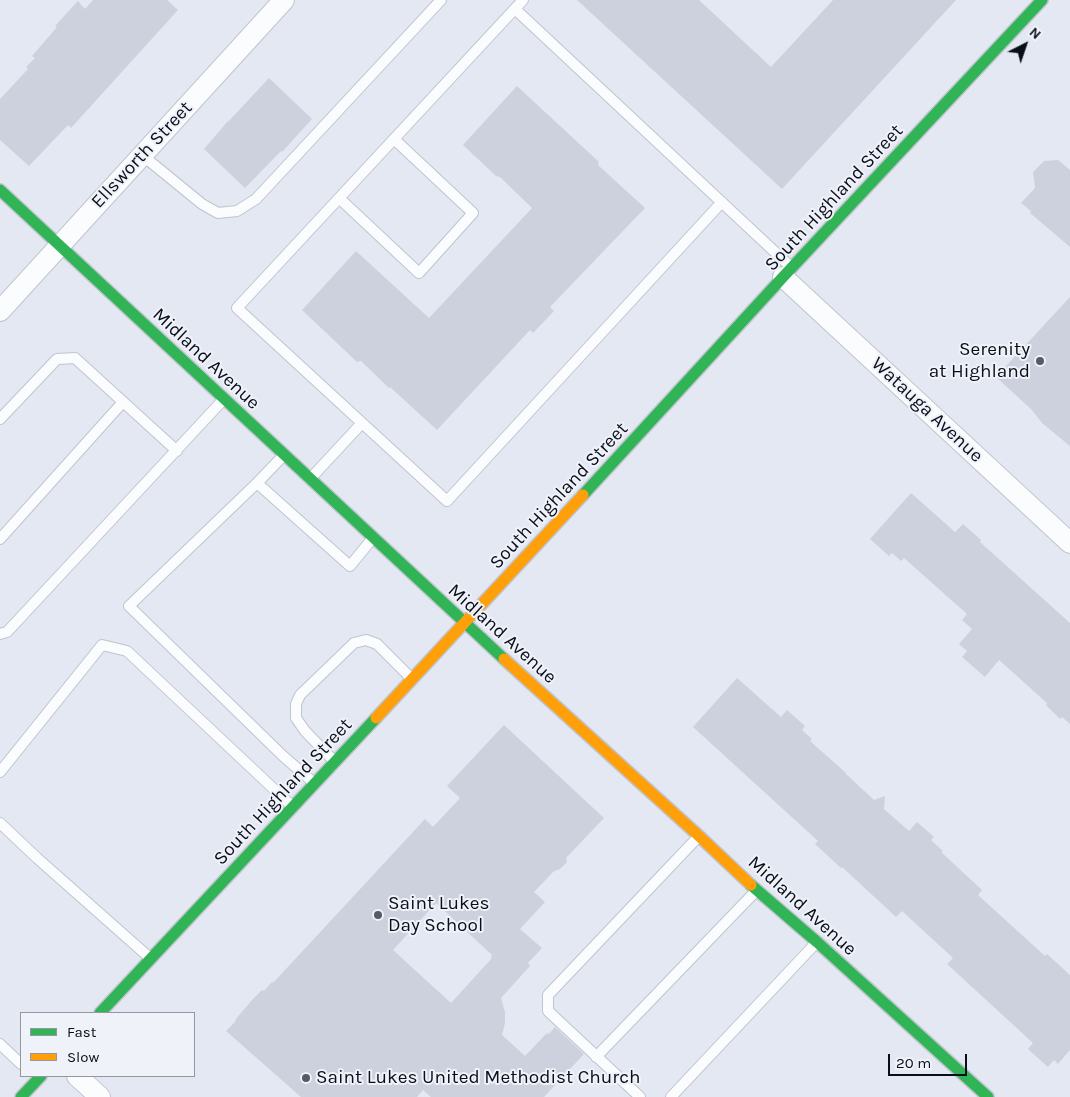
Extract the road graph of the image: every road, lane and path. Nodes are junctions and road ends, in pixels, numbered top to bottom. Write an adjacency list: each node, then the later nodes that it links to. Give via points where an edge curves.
1 (284, 0): 7 (street, Ellsworth Street)
2 (441, 0): 7 (lane, via 256,199 236,211 218,213 202,204)
3 (523, 0): 5 (lane)
4 (1042, 0): 12 (main road, South Highland Street)
5 (515, 9): 6 (lane); 10 (lane)
6 (394, 139): 9 (lane); 9 (lane, via 473,213 418,273)
7 (142, 155): 11 (street, Ellsworth Street)
8 (0, 190): 11 (main road, Midland Avenue)
9 (339, 198): 17 (lane, via 237,308)
10 (722, 202): 12 (lane); 17 (lane, via 447,501)
11 (60, 245): 13 (street, Ellsworth Street); 14 (main road, Midland Avenue)
12 (788, 272): 24 (street, Watauga Avenue); 25 (main road, South Highland Street)
13 (0, 311)
14 (224, 399): 18 (lane); 19 (main road, Midland Avenue)
15 (124, 402): 16 (lane, via 75,358 57,359); 18 (lane); 22 (lane)
16 (0, 419)
17 (362, 423): 20 (lane)
18 (177, 451): 26 (lane, via 7,632)
19 (284, 456): 20 (main road, Midland Avenue); 21 (lane)
20 (310, 480): 23 (main road, Midland Avenue)
21 (257, 483): 23 (lane, via 350,566); 30 (lane, via 129,606)
22 (0, 539)
23 (373, 539): 25 (main road, Midland Avenue)
24 (1070, 543)
25 (464, 624): 27 (main road, South Highland Street); 33 (main road, Midland Avenue)
26 (0, 634)
27 (413, 679): 28 (main road, South Highland Street); 28 (lane, via 377,644 366,640 354,643 300,695 296,718)
28 (335, 762): 30 (main road, South Highland Street)
29 (0, 772): 31 (lane, via 102,645 127,651)
30 (315, 784): 31 (main road, South Highland Street)
31 (293, 807): 36 (main road, South Highland Street)
32 (0, 823): 36 (lane)
33 (699, 836): 34 (main road, Midland Avenue); 39 (lane, via 548,995 548,1011)
34 (757, 891): 35 (main road, Midland Avenue); 39 (lane)
35 (817, 942): 46 (lane); 47 (main road, Midland Avenue)
36 (151, 958): 37 (main road, South Highland Street)
37 (101, 1012)
38 (0, 1044): 40 (lane)
39 (596, 1057): 45 (lane)
40 (20, 1063)
41 (37, 1077): 43 (main road)
42 (78, 1077): 44 (street)
43 (21, 1097)
44 (100, 1097)
45 (640, 1097)
46 (671, 1097)
47 (988, 1097)

